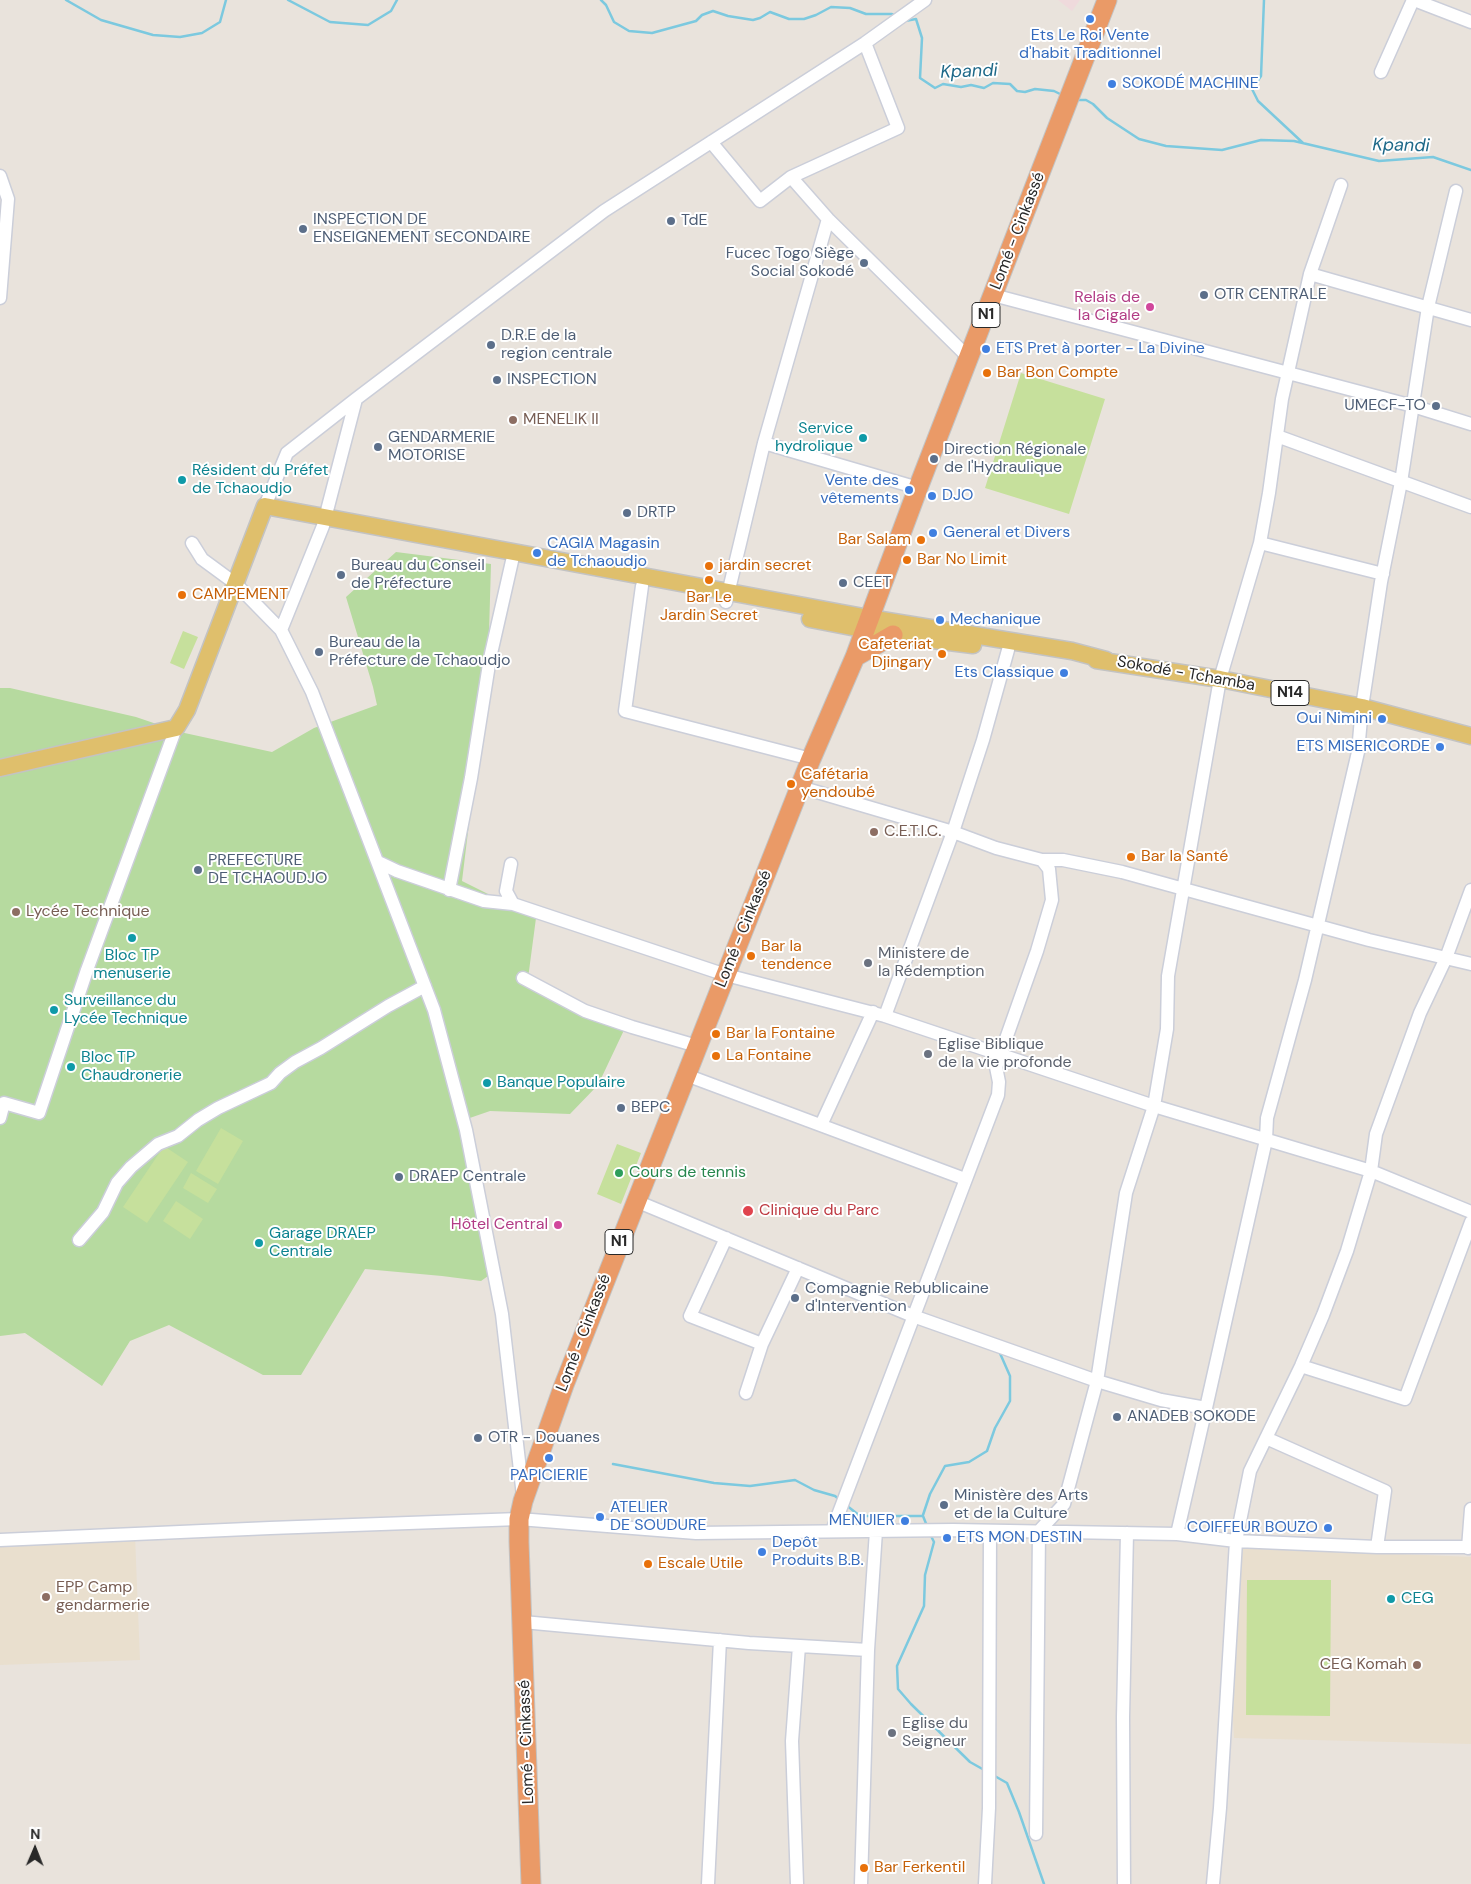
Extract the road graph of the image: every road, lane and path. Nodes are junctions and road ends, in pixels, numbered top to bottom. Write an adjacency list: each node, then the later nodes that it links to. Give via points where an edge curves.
1 (925, 0): 5 (street)
2 (1107, 0): 14 (highway, Lomé - Cinkassé / N1)
3 (1413, 0): 4 (street); 6 (street)
4 (1471, 22)
5 (865, 43): 7 (street); 9 (street, via 898,128)
6 (1381, 72)
7 (711, 142): 9 (street, via 760,201); 20 (street, via 604,211)
8 (0, 176): 15 (street, via 8,199)
9 (791, 177): 12 (street)
10 (1341, 185): 13 (street)
11 (1456, 191): 16 (street)
12 (828, 219): 18 (street); 24 (street)
13 (1310, 274): 16 (street); 19 (street)
14 (993, 295): 18 (highway, Lomé - Cinkassé / N1); 19 (street)
15 (0, 298)
16 (1428, 307): 17 (street); 21 (street)
17 (1471, 320)
18 (969, 358): 26 (highway, Lomé - Cinkassé / N1)
19 (1287, 373): 21 (street); 23 (street)
20 (356, 399): 28 (street, via 287,453); 29 (street)
21 (1413, 406): 22 (street); 25 (street)
22 (1471, 424)
23 (1277, 436): 25 (street); 31 (street)
24 (764, 444): 26 (street); 36 (street)
25 (1401, 482): 27 (street); 33 (street)
26 (918, 488): 37 (highway, Lomé - Cinkassé / N1)
27 (1471, 507)
28 (263, 510): 29 (main road); 34 (main road)
29 (324, 521): 32 (main road); 36 (main road); 38 (street)
30 (192, 543): 34 (street, via 202,559)
31 (1260, 543): 33 (street); 43 (street)
32 (512, 561): 35 (main road); 54 (street, via 490,658 472,778)
33 (1383, 574): 44 (street)
34 (236, 584): 38 (street); 45 (main road, via 187,710)
35 (642, 586): 36 (main road); 47 (street, via 625,711)
36 (727, 597): 37 (main road)
37 (867, 624): 39 (main road, Sokodé - Tchamba / N14); 41 (highway, Lomé - Cinkassé / N1); 42 (main road, Sokodé - Tchamba / N14, via 1063,649)
38 (281, 630): 52 (street, via 312,692)
39 (893, 635): 40 (main road, Sokodé - Tchamba / N14); 41 (highway)
40 (1008, 650): 42 (main road, Sokodé - Tchamba / N14); 50 (street)
41 (855, 657): 47 (highway, Lomé - Cinkassé / N1)
42 (1106, 660): 43 (main road, Sokodé - Tchamba / N14)
43 (1220, 679): 44 (main road, Sokodé - Tchamba / N14); 55 (street)
44 (1362, 707): 46 (main road, Sokodé - Tchamba / N14); 58 (street, via 1358,752)
45 (176, 728): 48 (main road); 69 (street, via 87,970 39,1113 4,1103)
46 (1471, 736)
47 (811, 759): 49 (highway, Lomé - Cinkassé / N1)
48 (0, 768)
49 (800, 787): 50 (street); 61 (highway, Lomé - Cinkassé / N1)
50 (953, 832): 51 (street); 64 (street)
51 (1042, 860): 55 (street, via 1063,860 1122,872); 66 (street, via 1049,869 1052,900 1038,951)
52 (378, 862): 54 (street); 63 (street)
53 (511, 864): 57 (street, via 506,891)
54 (449, 890): 57 (street, via 484,901)
55 (1182, 890): 58 (street); 68 (street, via 1168,976 1166,1029)
56 (1471, 890): 59 (street)
57 (513, 904): 61 (street)
58 (1318, 926): 59 (street); 71 (street, via 1267,1118)
59 (1446, 958): 60 (street); 72 (street, via 1420,1013 1376,1134)
60 (1471, 964)
61 (726, 975): 64 (street); 65 (highway, Lomé - Cinkassé / N1)
62 (523, 978): 65 (street, via 585,1011)
63 (425, 986): 78 (street, via 295,1062 271,1083 218,1108 178,1136 158,1144 117,1182 103,1212); 87 (street, via 466,1130 502,1314)
64 (879, 1014): 66 (street); 70 (street)
65 (697, 1046): 67 (highway, Lomé - Cinkassé / N1)
66 (1001, 1055): 68 (street); 73 (street, via 996,1067 998,1095)
67 (686, 1075): 70 (street); 74 (highway, Lomé - Cinkassé / N1)
68 (1154, 1106): 71 (street); 83 (street, via 1126,1193)
69 (0, 1118)
70 (821, 1126): 73 (street)
71 (1266, 1140): 72 (street); 85 (street)
72 (1371, 1171): 75 (street); 82 (street, via 1347,1251)
73 (965, 1180): 80 (street)
74 (636, 1201): 77 (street); 87 (highway, Lomé - Cinkassé / N1, via 564,1384)
75 (1471, 1212)
76 (1471, 1222): 82 (street, via 1405,1399)
77 (726, 1238): 79 (street); 81 (street, via 690,1316)
78 (79, 1240)
79 (798, 1268): 80 (street); 81 (street)
80 (913, 1316): 83 (street); 90 (street)
81 (762, 1344): 84 (street)
82 (1301, 1366): 86 (street)
83 (1097, 1381): 85 (street, via 1161,1400); 93 (street, via 1064,1504)
84 (746, 1393)
85 (1206, 1408): 95 (street)
86 (1266, 1438): 97 (street, via 1250,1471); 98 (street, via 1385,1491)
87 (523, 1501): 89 (highway, Lomé - Cinkassé / N1)
88 (1471, 1509): 99 (street)
89 (519, 1519): 90 (street, via 696,1533); 96 (street); 100 (highway, Lomé - Cinkassé / N1)
90 (832, 1531): 91 (street)
91 (876, 1531): 92 (street); 103 (street)
92 (990, 1531): 93 (street); 109 (street)
93 (1040, 1532): 94 (street); 104 (street)
94 (1127, 1533): 95 (street); 110 (street)
95 (1177, 1534): 97 (street)
96 (0, 1540)
97 (1236, 1541): 98 (street); 111 (street)
98 (1377, 1546): 99 (street)
99 (1470, 1547)
100 (523, 1622): 101 (street); 105 (highway, Lomé - Cinkassé / N1)
101 (720, 1640): 102 (street); 106 (street)
102 (800, 1646): 103 (street); 107 (street, via 792,1741)
103 (868, 1650): 108 (street)
104 (1036, 1834)
105 (531, 1884)
106 (708, 1884)
107 (797, 1884)
108 (861, 1884)
109 (985, 1884)
110 (1124, 1884)
111 (1213, 1884)

